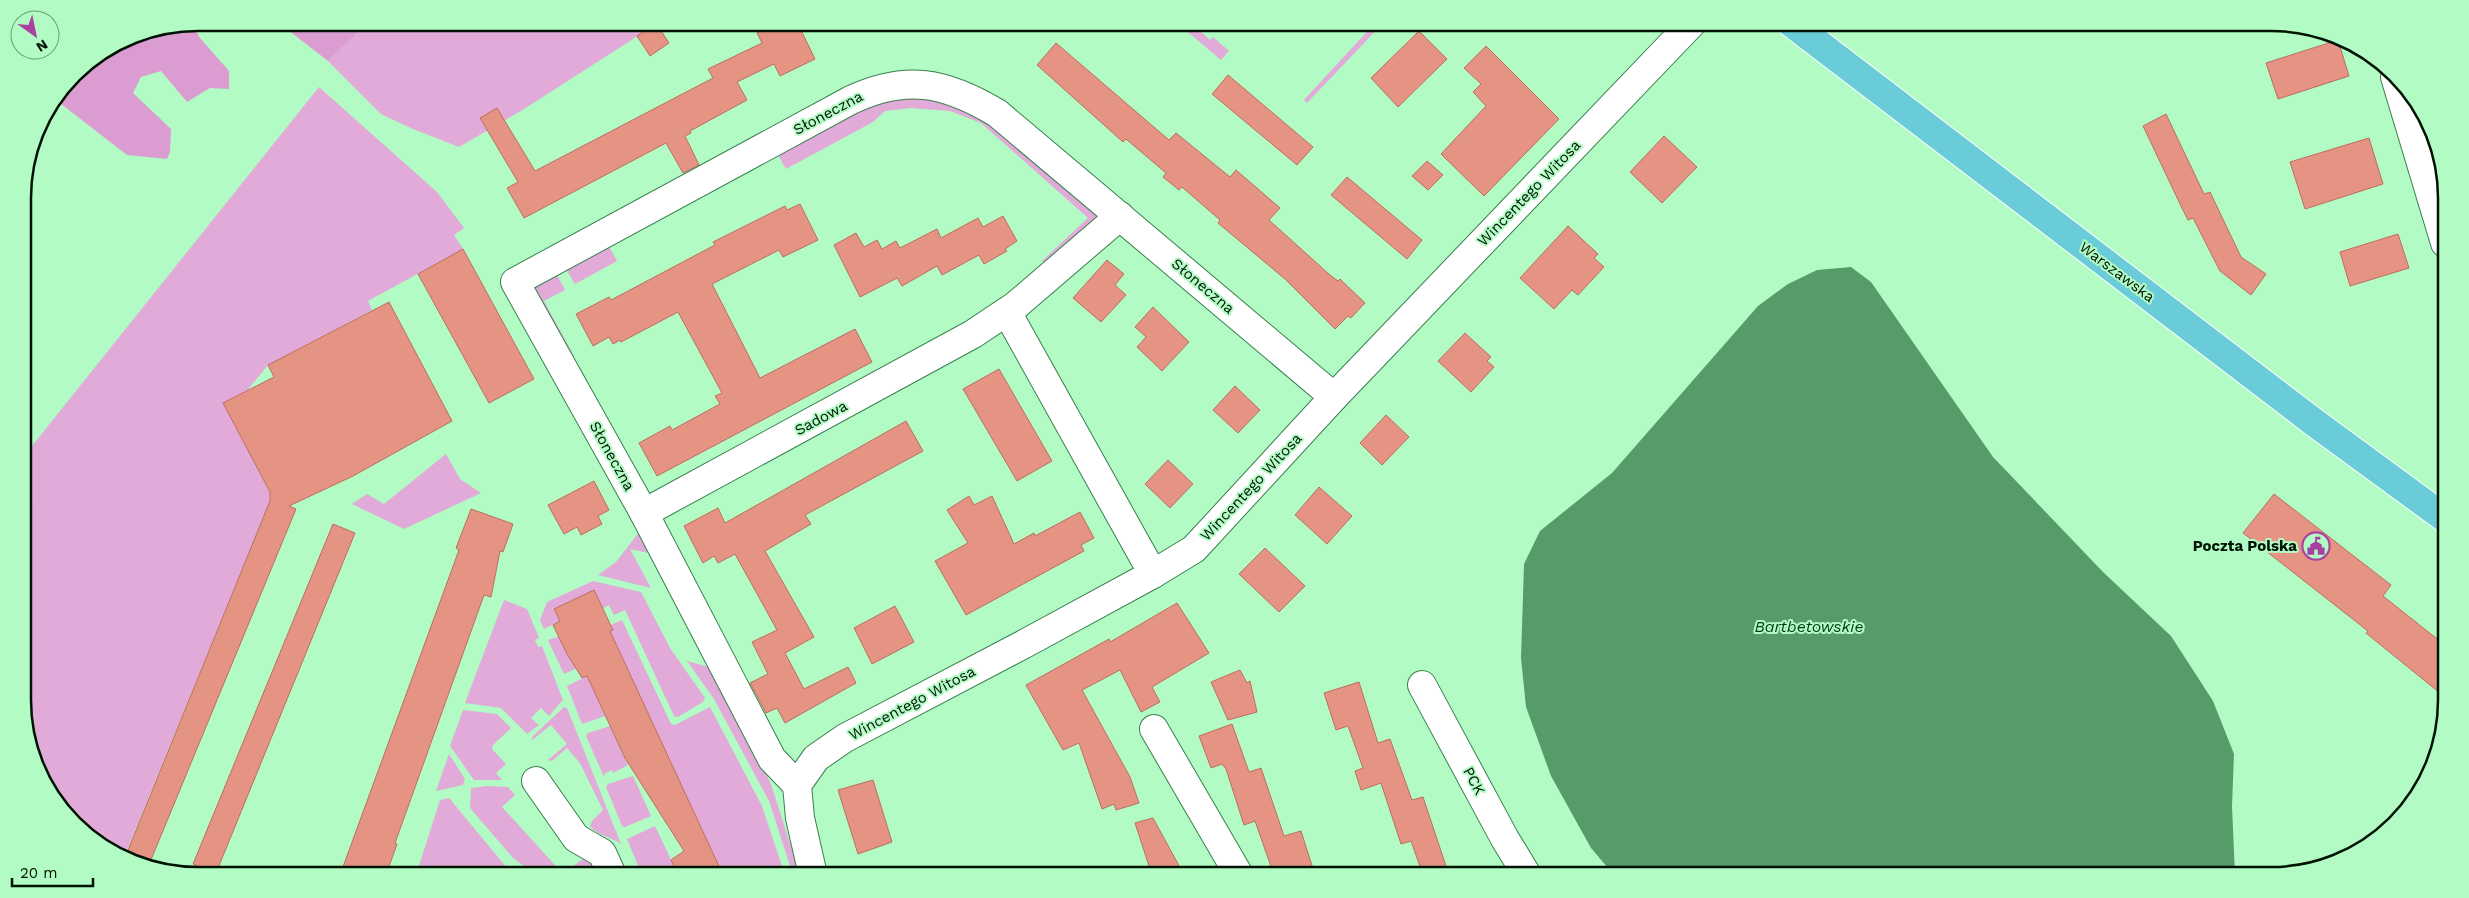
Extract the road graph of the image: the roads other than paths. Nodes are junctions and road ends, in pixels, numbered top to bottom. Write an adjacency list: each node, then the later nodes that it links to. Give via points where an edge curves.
1 (1684, 31): 8 (street, Wincentego Witosa)
2 (1802, 31): 10 (main road, Warszawska)
3 (2406, 102): 4 (street)
4 (2425, 140): 5 (street)
5 (2438, 207)
6 (1120, 216): 7 (street, Sadowa); 8 (street, Słoneczna); 9 (street, Słoneczna, via 1021,131 985,105 944,89 892,85 851,100 515,282)
7 (1007, 312): 9 (street, Sadowa, via 913,368); 11 (street)
8 (1334, 397): 11 (street, Wincentego Witosa, via 1194,549)
9 (644, 513): 15 (street, via 772,759)
10 (2438, 513)
11 (1153, 574): 15 (street, Wincentego Witosa, via 845,738 816,758)
12 (1422, 685): 16 (street, PCK)
13 (1154, 729): 19 (street)
14 (536, 781): 17 (street, via 576,838 602,854)
15 (797, 786): 18 (street)
16 (1522, 866)
17 (608, 867)
18 (811, 867)
19 (1233, 867)

